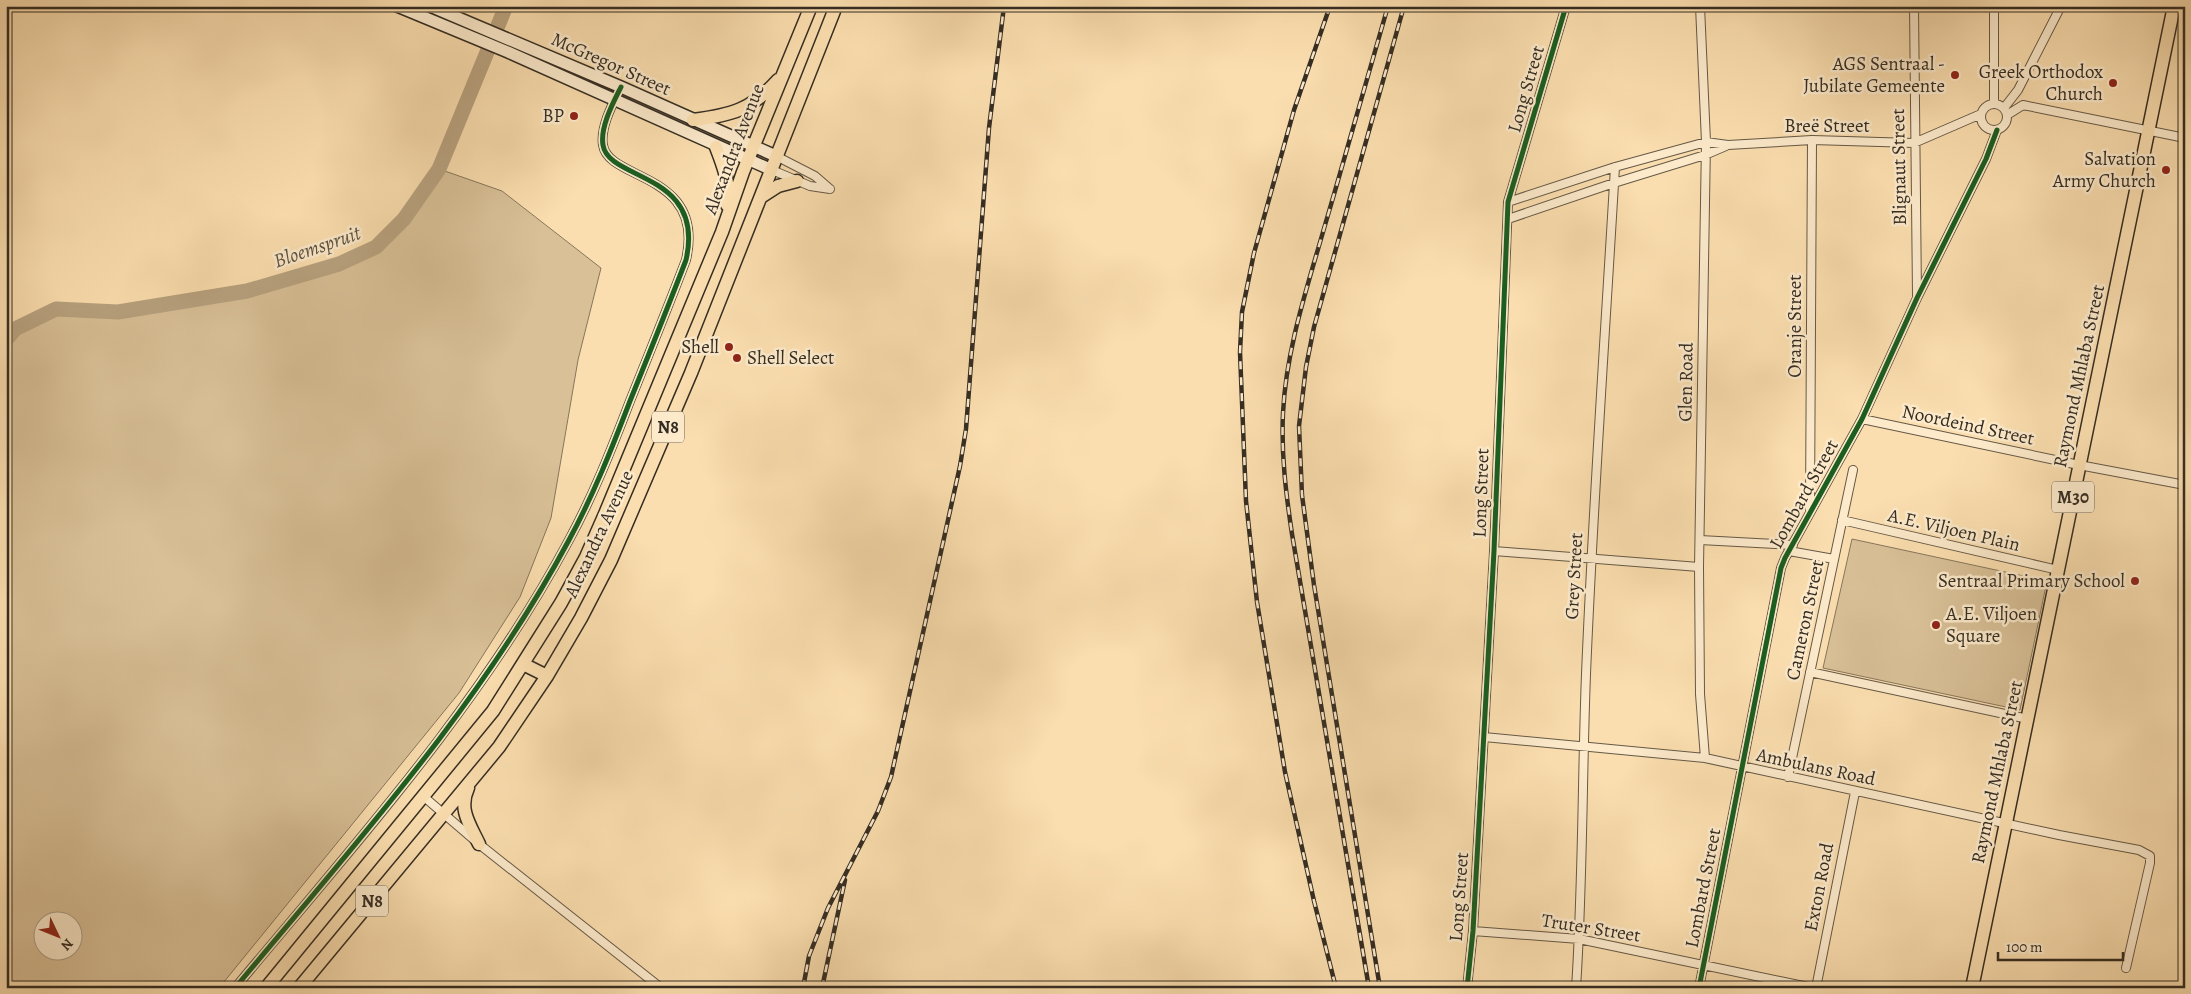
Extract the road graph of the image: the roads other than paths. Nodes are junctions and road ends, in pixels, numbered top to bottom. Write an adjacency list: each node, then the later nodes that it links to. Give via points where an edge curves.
1 (397, 6): 13 (main road, McGregor Street)
2 (430, 6): 12 (main road, McGregor Street)
3 (811, 6): 11 (main road, Alexandra Avenue / N8)
4 (836, 6): 28 (main road, Alexandra Avenue / N8)
5 (1566, 6): 35 (street, Long Street)
6 (1700, 6): 22 (street, Glen Road)
7 (1914, 6): 23 (street, Blignaut Street)
8 (1994, 6): 14 (street)
9 (2061, 6): 15 (street)
10 (2174, 6): 19 (main road, Raymond Mhlaba Street / M30)
11 (783, 76): 17 (main road, via 746,108 727,115); 26 (main road, Alexandra Avenue / N8)
12 (621, 87): 13 (street); 17 (main road, McGregor Street)
13 (615, 99): 25 (main road, McGregor Street); 71 (street, via 602,139 604,151 613,161 655,182 674,199 686,220 689,247 607,460 570,539 475,692)
14 (1994, 104): 15 (street); 16 (street)
15 (2005, 112): 18 (street, via 2005,124); 19 (street, via 2023,105)
16 (1981, 114): 18 (street, via 1985,127); 23 (street, Breë Street)
17 (693, 120): 26 (main road, McGregor Street)
18 (1997, 130): 38 (street, Lombard Street, via 1986,159)
19 (2148, 132): 20 (street); 40 (main road, Raymond Mhlaba Street / M30)
20 (2185, 138)
21 (1812, 140): 23 (street, Breë Street); 24 (street, Breë Street); 43 (street, Oranje Street)
22 (1706, 142): 24 (street, Breë Street); 27 (street, Glen Road); 30 (street, Breë Street)
23 (1914, 143): 38 (street, Blignaut Street)
24 (1728, 145): 27 (street, Breë Street)
25 (716, 146): 29 (main road, McGregor Street); 37 (main road, via 728,186)
26 (754, 146): 28 (main road, McGregor Street); 29 (main road, Alexandra Avenue / N8)
27 (1705, 155): 33 (street, Breë Street); 45 (street, Glen Road)
28 (778, 157): 31 (main road, Alexandra Avenue / N8); 32 (street, via 815,176 830,189)
29 (748, 159): 31 (main road, McGregor Street); 37 (main road, Alexandra Avenue / N8)
30 (1615, 167): 33 (street, Grey Street); 35 (street, Breë Street)
31 (772, 170): 32 (street); 34 (main road, Alexandra Avenue / N8)
32 (797, 181): 34 (main road, via 778,186)
33 (1614, 183): 36 (street, Breë Street); 48 (street, Grey Street)
34 (761, 197): 54 (main road, Alexandra Avenue / N8, via 612,560)
35 (1508, 202): 36 (street, Long Street)
36 (1508, 219): 47 (street, Long Street)
37 (722, 232): 52 (main road, Alexandra Avenue / N8, via 586,557)
38 (1917, 298): 39 (street, Lombard Street)
39 (1862, 419): 40 (street, Noordeind Street); 43 (street, Lombard Street)
40 (2079, 465): 42 (street, Noordeind Street); 51 (main road, Raymond Mhlaba Street / M30)
41 (1853, 470): 44 (street, Cameron Street)
42 (2185, 484)
43 (1810, 512): 46 (street, Lombard Street)
44 (1842, 520): 49 (street, Cameron Street); 51 (street, A.E. Viljoen Plain)
45 (1700, 540): 46 (street); 50 (street, Glen Road)
46 (1791, 548): 49 (street); 59 (street, Lombard Street, via 1782,568)
47 (1494, 551): 48 (street); 56 (street, Long Street)
48 (1591, 559): 50 (street); 57 (street, Grey Street)
49 (1834, 560): 53 (street, Cameron Street)
50 (1699, 566): 58 (street, Glen Road, via 1700,694)
51 (2058, 570): 55 (main road, Raymond Mhlaba Street / M30)
52 (523, 664): 54 (main road); 63 (main road, Alexandra Avenue / N8, via 493,711)
53 (1810, 672): 55 (street); 60 (street, Cameron Street)
54 (547, 676): 61 (main road, Alexandra Avenue / N8)
55 (2028, 719): 65 (main road, Raymond Mhlaba Street / M30)
56 (1484, 737): 57 (street, Ambulans Road); 67 (street, Long Street)
57 (1583, 746): 58 (street, Ambulans Road); 68 (street, Grey Street)
58 (1705, 758): 59 (street, Ambulans Road)
59 (1742, 767): 60 (street, Ambulans Road); 69 (street, Lombard Street)
60 (1788, 777): 62 (street, Ambulans Road)
61 (473, 780): 64 (main road, Alexandra Avenue / N8); 66 (main road, via 464,796 464,811)
62 (1854, 792): 65 (street, Ambulans Road); 78 (street, Exton Road)
63 (423, 796): 64 (street); 72 (main road, Alexandra Avenue / N8)
64 (444, 814): 66 (street); 73 (main road, Alexandra Avenue / N8)
65 (2005, 824): 70 (street, Ambulans Road, via 2147,854 2150,860); 79 (main road, Raymond Mhlaba Street / M30)
66 (479, 844): 74 (street)
67 (1473, 931): 68 (street, Truter Street); 75 (street, Long Street)
68 (1579, 939): 69 (street, Truter Street); 76 (street, Grey Street)
69 (1704, 965): 77 (street, Lombard Street); 78 (street, Truter Street)
70 (2126, 968)
71 (235, 988)
72 (266, 988)
73 (299, 988)
74 (661, 988)
75 (1467, 988)
76 (1576, 988)
77 (1699, 988)
78 (1815, 988)
79 (1972, 988)

